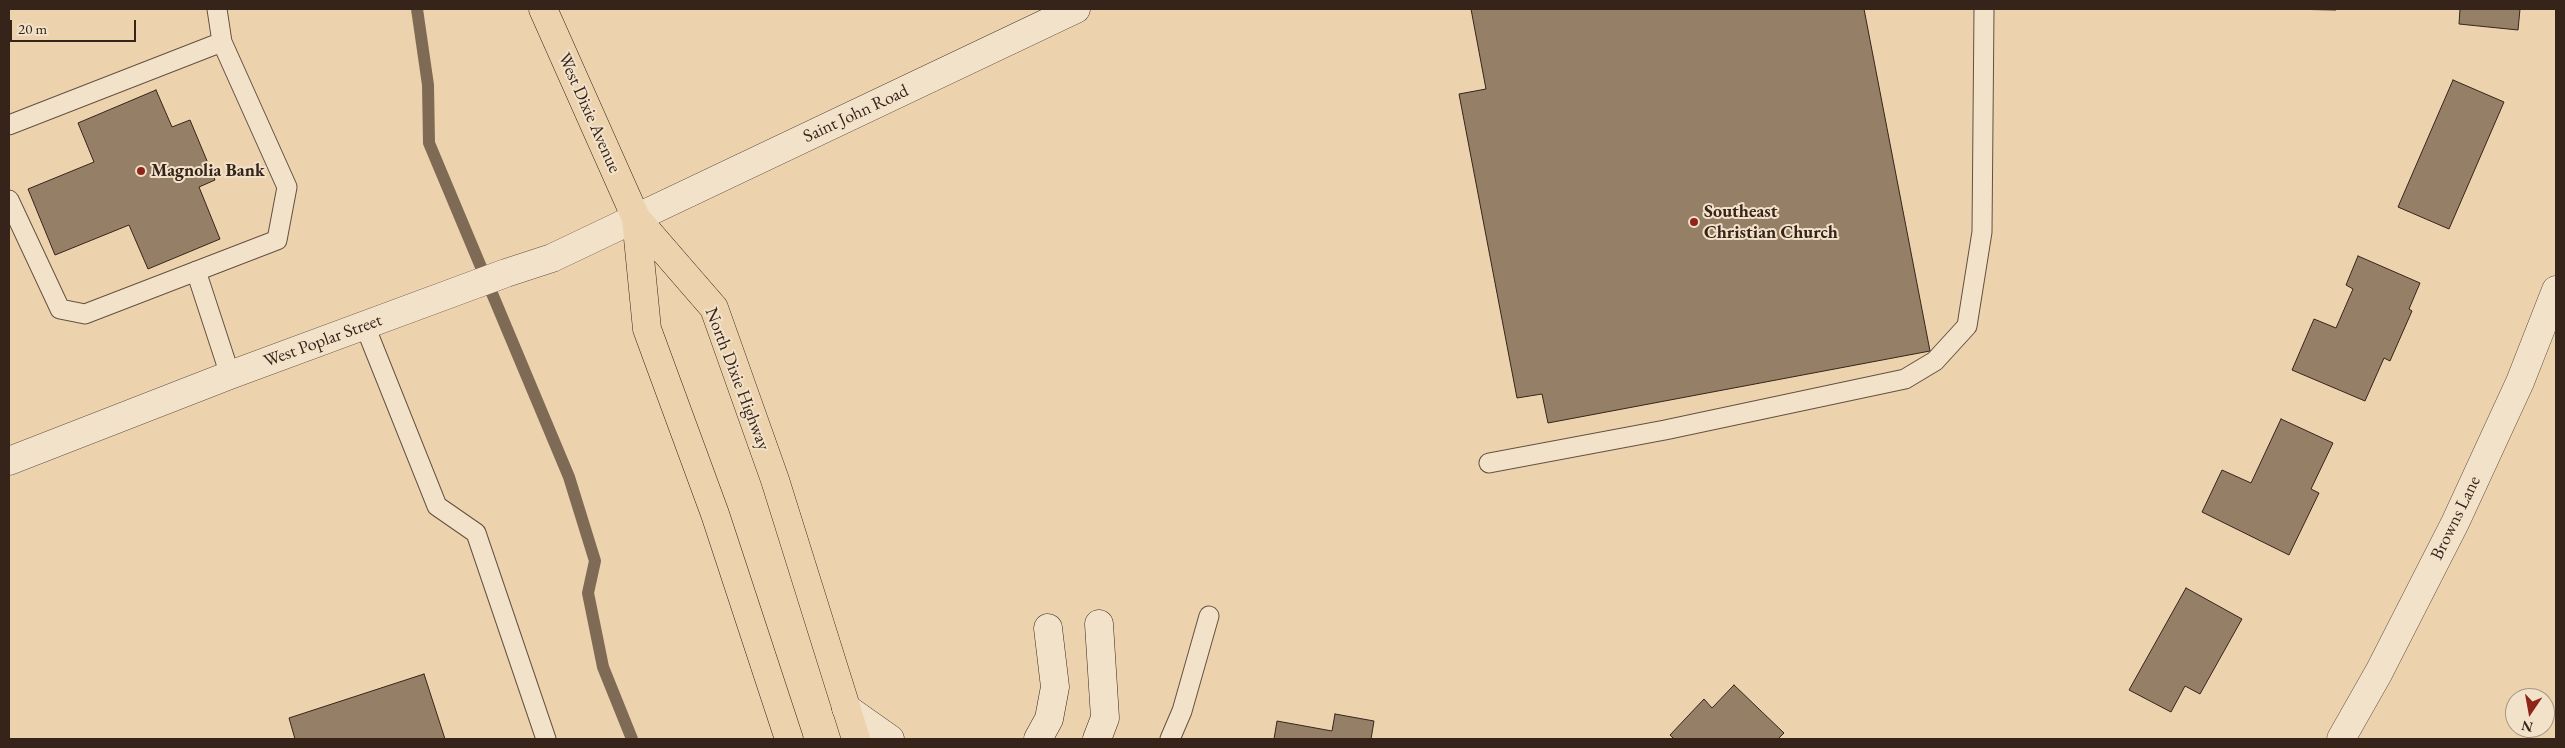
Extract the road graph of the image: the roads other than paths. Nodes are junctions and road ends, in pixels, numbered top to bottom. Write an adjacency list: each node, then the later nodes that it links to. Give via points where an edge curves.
1 (217, 9): 5 (lane)
2 (543, 9): 8 (main road, West Dixie Avenue)
3 (1076, 9): 8 (street, Saint John Road)
4 (1984, 9): 14 (lane, via 1982,232 1968,326 1935,361 1905,379)
5 (222, 42): 6 (lane); 9 (lane, via 288,187 277,240)
6 (9, 126)
7 (9, 200): 9 (lane, via 60,308 85,314)
8 (636, 218): 11 (street, West Poplar Street, via 552,258); 18 (main road, North Dixie Highway, via 714,308 775,480); 21 (main road, via 646,329 716,514)
9 (196, 271): 12 (lane)
10 (2556, 290): 19 (street, Browns Lane, via 2520,382)
11 (364, 326): 12 (street, West Poplar Street); 20 (lane, via 437,506 476,532)
12 (230, 376): 13 (street, West Poplar Street)
13 (9, 461)
14 (1489, 463)
15 (1209, 616): 26 (lane, via 1182,711)
16 (1100, 624): 25 (street, via 1105,718)
17 (1048, 628): 24 (street, via 1055,687 1049,719)
18 (846, 708): 22 (main road, North Dixie Highway); 23 (street)
19 (2351, 735)
20 (546, 739)
21 (789, 739)
22 (856, 739)
23 (890, 739)
24 (1038, 739)
25 (1097, 739)
26 (1170, 739)

